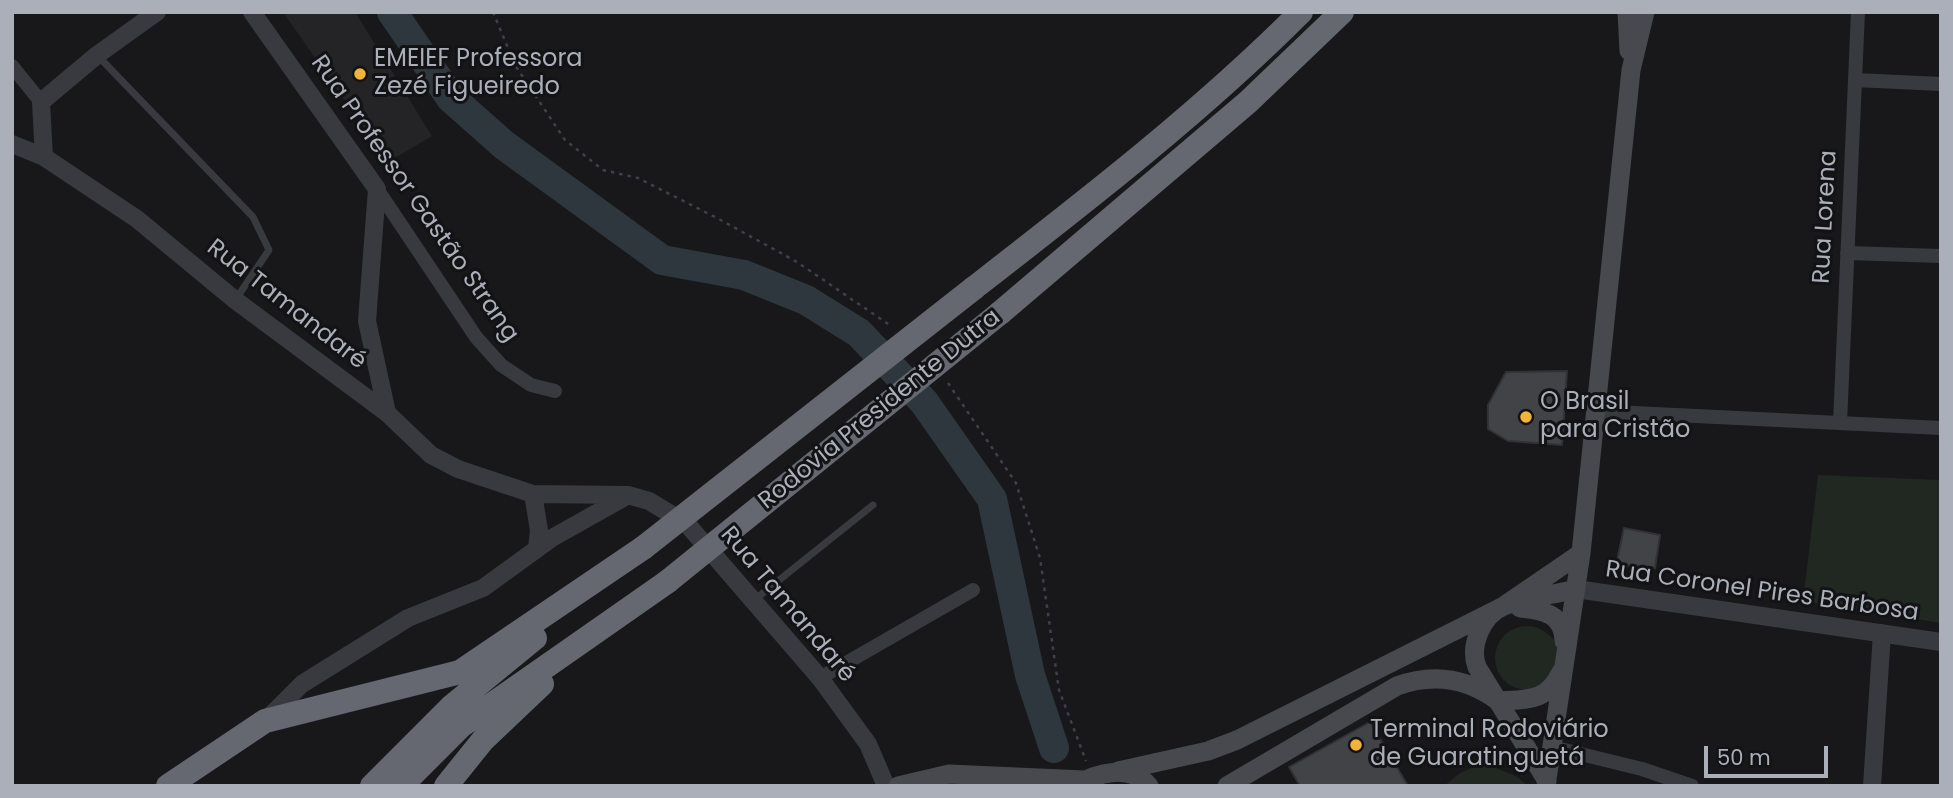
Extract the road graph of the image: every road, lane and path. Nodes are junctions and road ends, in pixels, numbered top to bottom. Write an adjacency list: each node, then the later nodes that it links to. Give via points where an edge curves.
1 (157, 12): 9 (street)
2 (252, 12): 18 (street, Rua Professor Gastão Strang)
3 (493, 12): 22 (path, via 514,65 565,140 603,170 638,178 797,262)
4 (1301, 12): 32 (highway, Rodovia Presidente Dutra, bridge, via 1241,70 1078,207)
5 (1342, 12): 35 (highway, Rodovia Presidente Dutra, bridge, via 1248,102 1000,313)
6 (1627, 12): 12 (main road)
7 (1645, 12): 12 (main road)
8 (1858, 12): 13 (street, Rua Lorena)
9 (135, 19): 10 (street)
10 (97, 55): 15 (street); 21 (lane, via 253,217 269,250)
11 (12, 66): 15 (street)
12 (1631, 69): 25 (main road)
13 (1855, 80): 14 (street); 19 (street, Rua Lorena)
14 (1941, 84)
15 (41, 102): 17 (street)
16 (12, 144): 17 (street, Rua Tamandaré)
17 (44, 158): 21 (street, Rua Tamandaré, via 137,219)
18 (377, 189): 24 (street, Rua Professor Gastão Strang, via 475,337 531,386); 26 (street, via 367,321)
19 (1847, 253): 20 (street); 27 (street, Rua Lorena)
20 (1941, 256)
21 (235, 300): 26 (street, Rua Tamandaré)
22 (893, 328)
23 (945, 379): 49 (path, via 1016,483 1040,558 1059,690)
24 (555, 391)
25 (1594, 411): 27 (street); 34 (main road)
26 (387, 413): 29 (street, Rua Tamandaré, via 431,455)
27 (1840, 424): 28 (street)
28 (1941, 428)
29 (533, 494): 30 (street, Rua Tamandaré); 33 (street)
30 (628, 495): 33 (street); 38 (street, Rua Tamandaré, via 649,501 687,524)
31 (873, 505): 38 (lane)
32 (643, 548): 46 (highway, via 460,672); 52 (highway, Rodovia Presidente Dutra, via 452,706)
33 (537, 549): 46 (street, via 483,588 408,618 302,684)
34 (1581, 553): 36 (main road); 39 (main road)
35 (667, 582): 53 (highway, Rodovia Presidente Dutra, via 461,726); 54 (highway, via 547,679 483,740)
36 (1576, 589): 39 (main road); 40 (street, Rua Coronel Pires Barbosa); 42 (main road)
37 (973, 590): 44 (street)
38 (753, 601): 44 (street, Rua Tamandaré)
39 (1502, 607): 42 (main road, via 1542,610 1556,617 1564,631); 45 (main road, via 1480,630 1473,655); 48 (main road, via 1237,740)
40 (1882, 633): 41 (street, Rua Coronel Pires Barbosa); 60 (street)
41 (1941, 642)
42 (1564, 648): 43 (main road)
43 (1562, 670): 45 (main road, via 1553,688 1538,697); 47 (main road)
44 (820, 678): 55 (street, Rua Tamandaré, via 868,744)
45 (1498, 701): 50 (main road); 58 (main road, via 1466,682 1416,679)
46 (265, 721): 51 (highway)
47 (1552, 747): 50 (main road); 59 (street)
48 (1118, 771): 49 (main road); 57 (main road, via 1138,775)
49 (1084, 781): 56 (main road, via 949,774)
50 (1546, 783)
51 (168, 786)
52 (372, 786)
53 (401, 786)
54 (446, 786)
55 (886, 786)
56 (898, 786)
57 (1149, 786)
58 (1227, 786)
59 (1692, 786)
60 (1872, 786)

